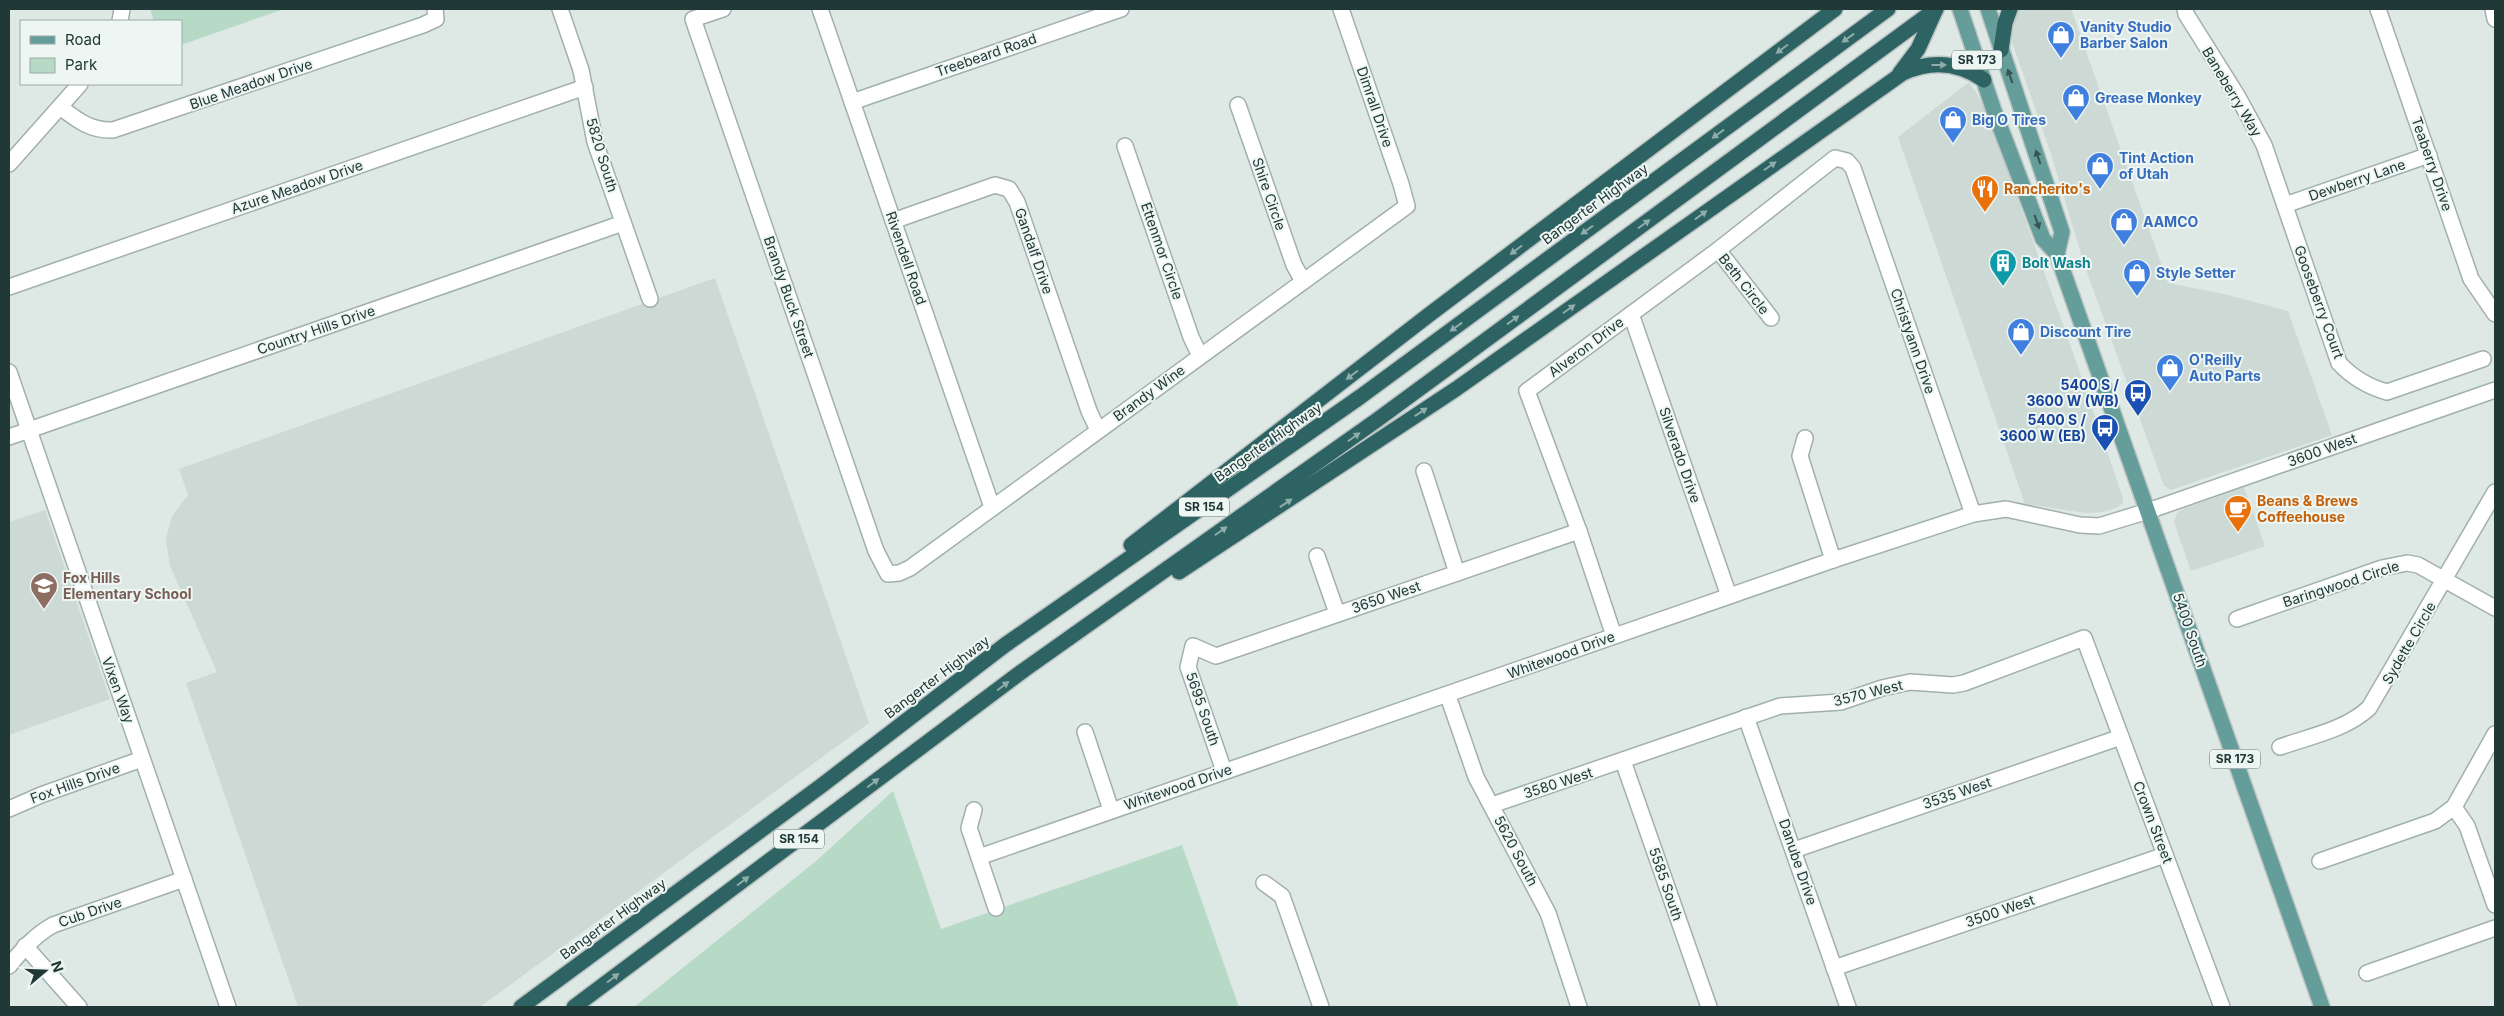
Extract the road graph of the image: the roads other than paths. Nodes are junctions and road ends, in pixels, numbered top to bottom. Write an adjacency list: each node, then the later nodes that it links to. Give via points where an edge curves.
1 (435, 9): 24 (street, Blue Meadow Drive, via 436,18 423,24 113,130 84,125)
2 (560, 9): 21 (street, 5820 South)
3 (723, 9): 58 (street, Brandy Buck Street, via 693,19 876,551)
4 (820, 9): 22 (street, Rivendell Road)
5 (1121, 9): 22 (street, Treebeard Road)
6 (1341, 9): 30 (street, Dimrall Drive)
7 (1835, 9): 66 (highway, one-way to 66, via 1430,314 1052,604)
8 (1888, 9): 66 (highway, Bangerter Highway / SR 154, one-way to 66, via 1360,397)
9 (1936, 9): 18 (highway, via 1918,49); 68 (highway, SR 154, one-way to 9, via 1385,415)
10 (1960, 9): 19 (main road, 5400 South / SR 173)
11 (1988, 9): 17 (main road, 5400 South / SR 173)
12 (2010, 9): 17 (highway)
13 (2185, 9): 29 (street, Baneberry Way, via 2264,145)
14 (2378, 9): 26 (street, Teaberry Drive)
15 (2493, 9): 16 (street)
16 (2495, 19)
17 (2002, 50): 34 (main road, 5400 South / SR 173, one-way to 17, via 2062,232)
18 (1894, 80): 19 (highway, one-way to 19, via 1923,66 1945,64 1965,69); 68 (highway, one-way to 18, via 1223,545 1425,410)
19 (1984, 80): 34 (main road, 5400 South / SR 173, one-way to 34, via 2043,239)
20 (79, 85): 24 (street)
21 (585, 87): 32 (street, 5820 South, via 595,142); 36 (street, Azure Meadow Drive)
22 (852, 102): 31 (street, Rivendell Road)
23 (1238, 105): 35 (street, Shire Circle, via 1294,265)
24 (60, 107): 27 (street)
25 (1125, 146): 41 (street, Ettenmor Circle)
26 (2429, 155): 29 (street, Dewberry Lane); 39 (street, Teaberry Drive, via 2471,279)
27 (9, 164)
28 (1853, 168): 33 (street, Alveron Drive, via 1847,160 1835,158 1828,162); 53 (street, Christyann Drive)
29 (2285, 205): 42 (street, Gooseberry Court, via 2340,363 2347,372 2374,389 2387,392)
30 (1407, 206): 35 (street, Brandy Wine)
31 (893, 221): 46 (street, Gandalf Drive, via 995,185 1009,189 1017,202); 51 (street, Rivendell Road)
32 (624, 223): 37 (street, 5820 South); 45 (street, Country Hills Drive)
33 (1718, 250): 38 (street, Alveron Drive); 40 (street, Beth Circle)
34 (2057, 254): 52 (main road, 5400 South / SR 173)
35 (1303, 281): 41 (street, Brandy Wine)
36 (9, 287)
37 (650, 299)
38 (1631, 314): 54 (street, Alveron Drive, via 1528,391); 60 (street, Silverado Drive)
39 (2495, 314)
40 (1771, 318)
41 (1200, 356): 46 (street, Brandy Wine)
42 (2484, 359)
43 (9, 372): 45 (street, Vixen Way)
44 (2495, 390): 52 (street, 3600 West)
45 (29, 430): 47 (street, Country Hills Drive); 75 (street, Vixen Way)
46 (1098, 430): 51 (street, Brandy Wine)
47 (9, 437)
48 (1805, 438): 56 (street, via 1800,456)
49 (1424, 471): 57 (street)
50 (2495, 492): 59 (street, Sydette Circle)
51 (992, 507): 58 (street, Brandy Wine, via 910,568)
52 (2148, 511): 53 (street, Whitewood Drive, via 2099,526 2006,509); 105 (main road, 5400 South / SR 173)
53 (1973, 514): 56 (street, Whitewood Drive)
54 (1579, 531): 57 (street, 3650 West); 64 (street, Alveron Drive)
55 (1317, 556): 62 (street)
56 (1833, 560): 60 (street, Whitewood Drive)
57 (1457, 573): 62 (street, 3650 West)
58 (888, 574)
59 (2446, 579): 61 (street, Baringwood Circle); 63 (street, Baringwood Circle, via 2418,566 2396,564); 74 (street, Sydette Circle, via 2369,708 2344,725)
60 (1730, 596): 64 (street, Whitewood Drive)
61 (2495, 608)
62 (1337, 613): 67 (street, 3650 West, via 1216,656)
63 (2237, 619)
64 (1614, 636): 69 (street, Whitewood Drive)
65 (2084, 638): 70 (street, 3570 West, via 1964,683 1903,683 1841,702 1780,706); 73 (street, Crown Street)
66 (1005, 645): 98 (highway, Bangerter Highway / SR 154, via 821,786)
67 (1193, 646): 77 (street, 5695 South, via 1188,667)
68 (1024, 670): 99 (highway, SR 154, one-way to 68)
69 (1448, 696): 77 (street, Whitewood Drive); 78 (street, 5620 South, via 1476,777)
70 (1746, 716): 76 (street, 3570 West); 83 (street, Danube Drive)
71 (1085, 732): 82 (street)
72 (2495, 734): 79 (street)
73 (2121, 737): 83 (street, 3535 West); 84 (street, Crown Street)
74 (2280, 747)
75 (142, 759): 80 (street, Fox Hills Drive, via 41,795); 87 (street, Vixen Way)
76 (1623, 761): 78 (street, 3580 West); 102 (street, 5585 South)
77 (1224, 771): 82 (street, Whitewood Drive)
78 (1492, 805): 101 (street, 5620 South, via 1548,913)
79 (2454, 807): 86 (street, via 2436,821); 89 (street, via 2467,826)
80 (9, 810)
81 (974, 810): 85 (street, via 969,828)
82 (1112, 810): 85 (street, Whitewood Drive)
83 (1794, 850): 94 (street, Danube Drive)
84 (2165, 855): 94 (street, 3500 West); 104 (street, Crown Street)
85 (979, 857): 90 (street)
86 (2320, 861)
87 (184, 878): 92 (street, Cub Drive, via 53,924); 97 (street, Vixen Way)
88 (1264, 883): 100 (street, via 1282,896)
89 (2495, 905)
90 (996, 908)
91 (2495, 928): 95 (street)
92 (25, 946): 93 (street, Cub Drive); 96 (street)
93 (9, 966)
94 (1834, 968): 103 (street, Danube Drive)
95 (2367, 973)
96 (79, 1007)
97 (228, 1007)
98 (521, 1007)
99 (574, 1007)
100 (1321, 1007)
101 (1579, 1007)
102 (1709, 1007)
103 (1848, 1007)
104 (2222, 1007)
105 (2322, 1007)

